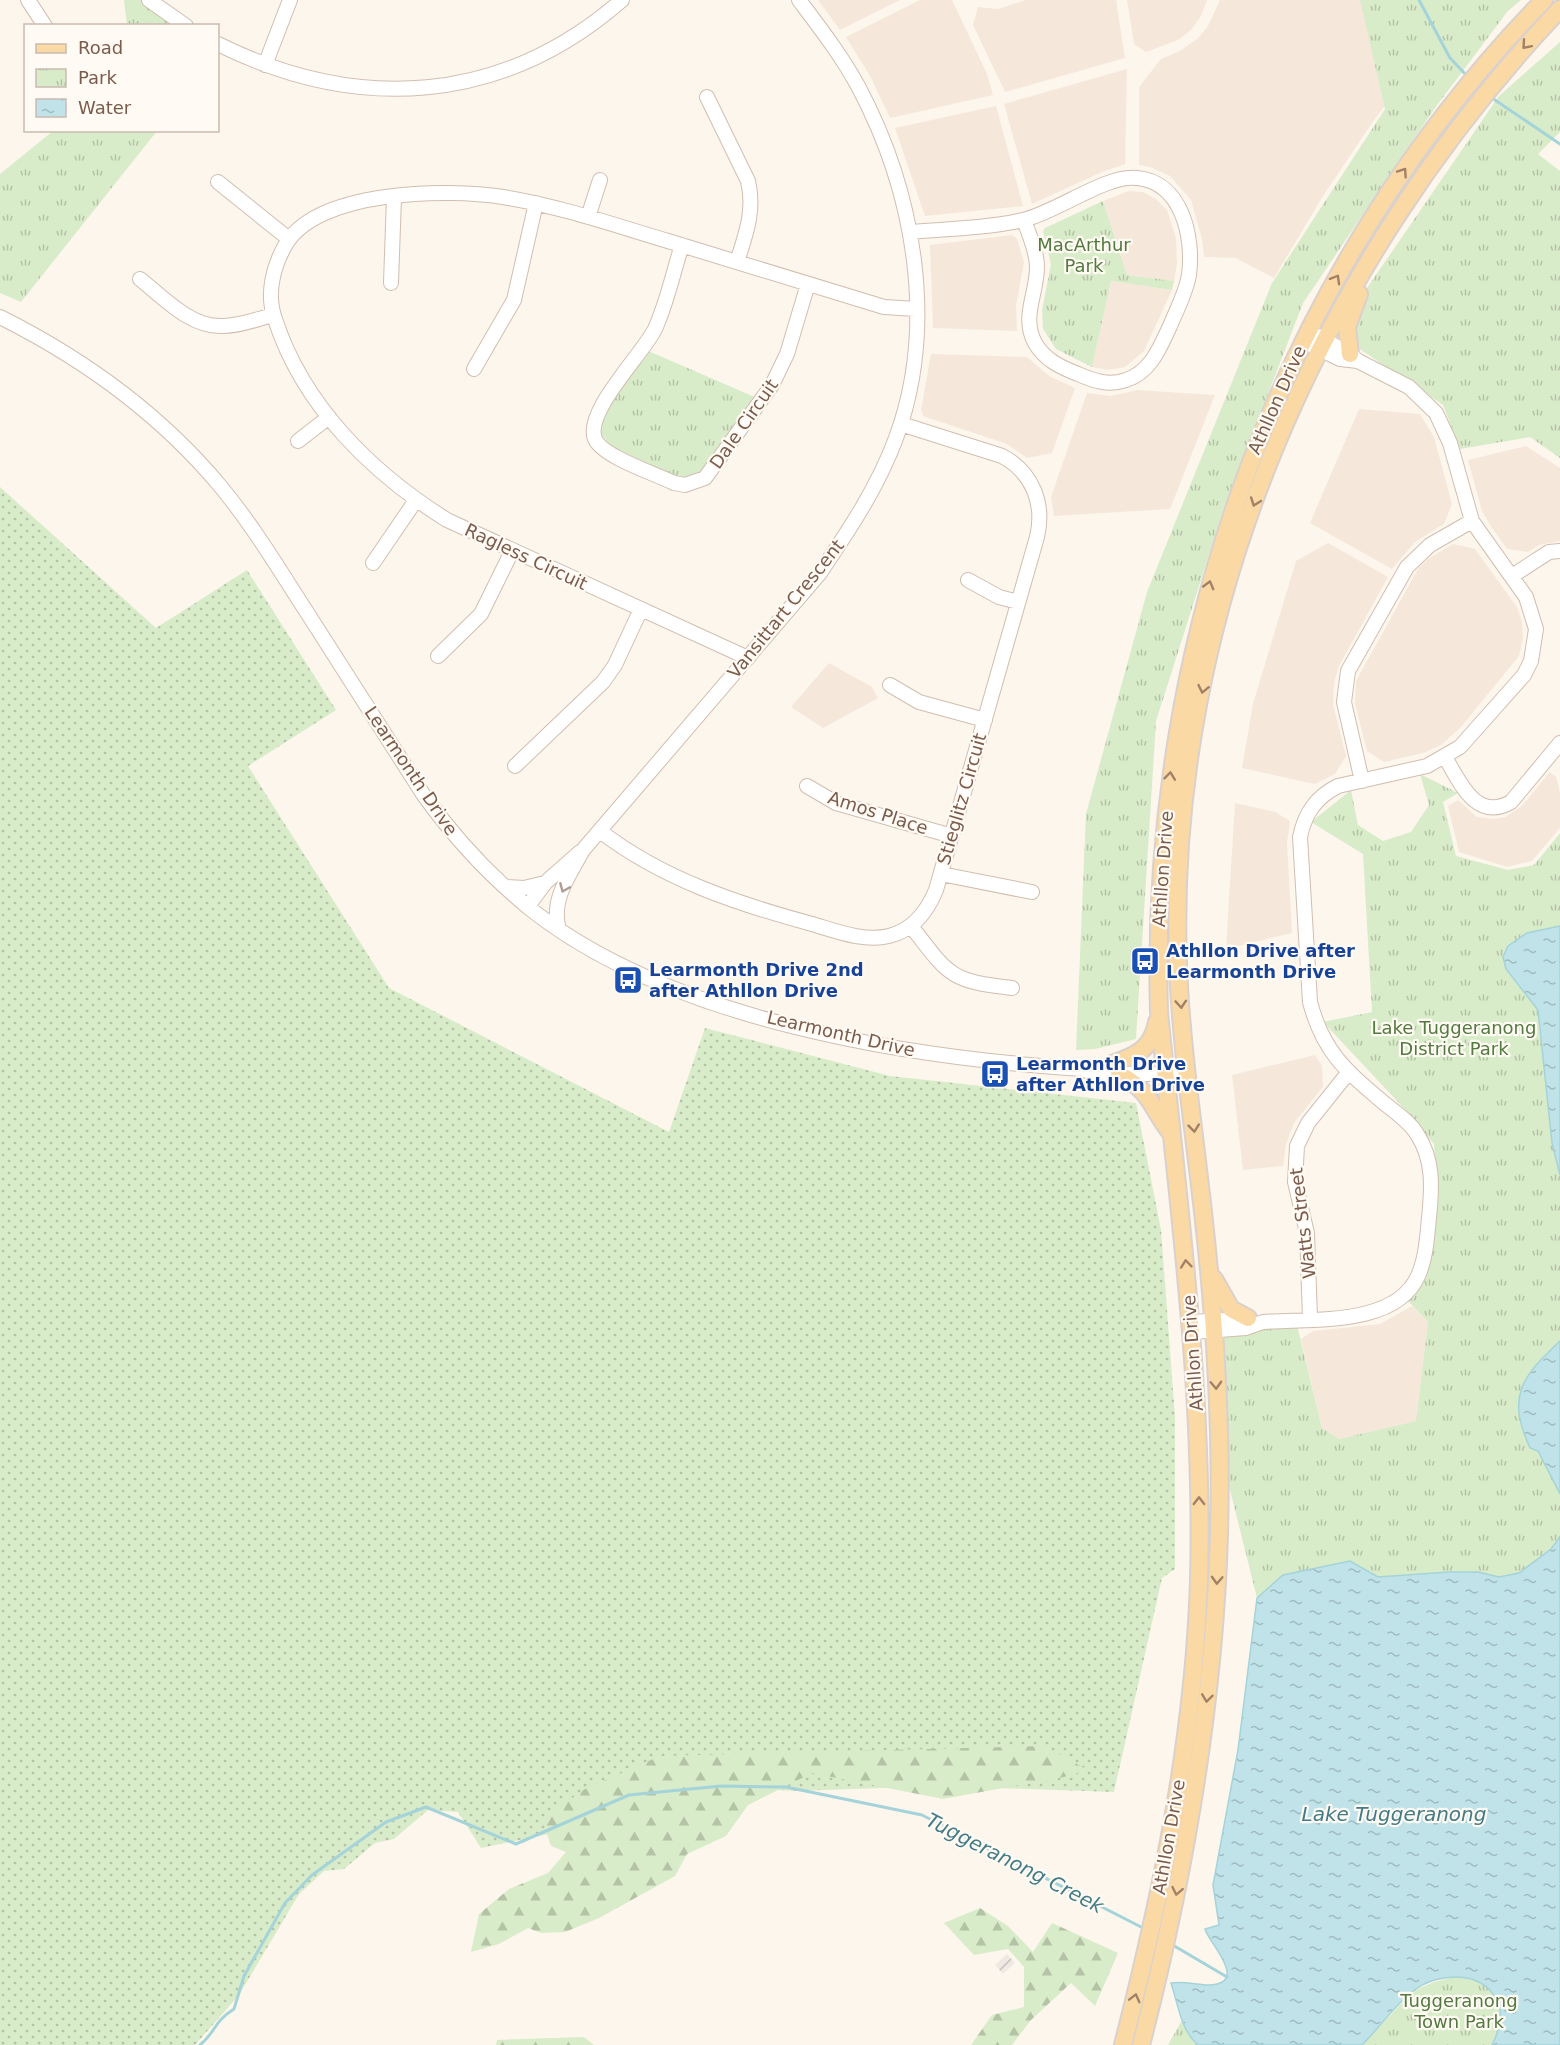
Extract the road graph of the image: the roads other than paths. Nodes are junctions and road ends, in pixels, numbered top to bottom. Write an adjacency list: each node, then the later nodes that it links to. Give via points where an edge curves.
1 (28, 0): 8 (street)
2 (149, 0): 9 (street)
3 (290, 0): 11 (street)
4 (622, 0): 11 (street, via 600,18 522,63 453,84 376,90 320,82)
5 (799, 0): 19 (street, Vansittart Crescent, via 828,37 866,103 895,175)
6 (1544, 0): 30 (main road, Athllon Drive, one-way to 6, via 1377,211 1460,95)
7 (1560, 9): 22 (main road, Athllon Drive, one-way to 22, via 1474,107 1412,190)
8 (44, 24)
9 (183, 24)
10 (219, 44): 11 (street)
11 (266, 65)
12 (707, 97): 23 (street, via 752,194 749,222)
13 (600, 180): 17 (street)
14 (218, 182): 20 (street)
15 (394, 197): 16 (street, Ragless Circuit, via 465,193); 20 (street, Ragless Circuit, via 327,212 310,220); 25 (street)
16 (536, 203): 17 (street, Ragless Circuit); 33 (street, via 514,300)
17 (588, 217): 21 (street, Ragless Circuit)
18 (1024, 220): 18 (street, via 1123,178 1151,181 1169,193 1180,207 1187,230 1189,276 1158,351 1139,374 1113,383 1094,381 1056,365 1037,346 1029,327 1037,265); 19 (street)
19 (910, 232): 27 (street, Vansittart Crescent)
20 (289, 239): 28 (street, Ragless Circuit, via 274,274)
21 (682, 245): 23 (street, Ragless Circuit); 26 (street, Dale Circuit, via 655,328 598,411 593,431 595,440 606,452 674,483 696,483 705,478 772,385 787,354)
22 (1369, 258): 31 (main road, Athllon Drive); 32 (main road, via 1347,327)
23 (737, 262): 26 (street, Ragless Circuit)
24 (140, 279): 28 (street, via 181,312 202,323 224,326)
25 (391, 282)
26 (808, 284): 27 (street, Ragless Circuit, via 884,307)
27 (916, 309): 35 (street, Vansittart Crescent, via 917,343)
28 (273, 315): 34 (street, Ragless Circuit, via 292,358)
29 (0, 317): 60 (street, Learmonth Drive, via 108,381 176,440 221,487 270,555 423,794 460,842)
30 (1305, 336): 31 (street); 66 (main road, Athllon Drive, one-way to 30, via 1162,849 1184,689 1212,572 1237,496)
31 (1321, 344): 32 (street); 69 (main road, Athllon Drive, one-way to 69, via 1275,447 1242,538 1197,716 1182,832 1179,904 1178,962)
32 (1354, 357): 38 (street, via 1409,387 1436,413 1450,443)
33 (474, 369)
34 (329, 417): 36 (street); 37 (street, Ragless Circuit, via 370,463)
35 (901, 424): 44 (street, Stieglitz Circuit, via 1002,456 1025,473 1036,495 1040,526); 47 (street, Vansittart Crescent, via 881,474 846,535 820,573)
36 (298, 441)
37 (416, 500): 39 (street, Ragless Circuit, via 447,520); 41 (street)
38 (1472, 521): 42 (street); 53 (street, via 1430,545 1407,567 1348,670 1344,702)
39 (512, 551): 45 (street, Ragless Circuit); 46 (street, via 481,614)
40 (1560, 551): 42 (street, via 1549,552)
41 (373, 563)
42 (1512, 576): 51 (street, via 1533,612 1536,646 1531,661 1524,675)
43 (968, 580): 44 (street, via 999,597)
44 (1018, 602): 49 (street, Stieglitz Circuit)
45 (641, 609): 47 (street, Ragless Circuit); 52 (street, via 603,682)
46 (438, 657)
47 (748, 658): 55 (street, Vansittart Crescent)
48 (890, 685): 49 (street, via 919,702)
49 (985, 720): 56 (street, Stieglitz Circuit)
50 (1560, 743): 51 (street, via 1510,802 1491,809 1468,795)
51 (1445, 758): 53 (street)
52 (515, 766)
53 (1362, 781): 70 (street, via 1338,786 1320,797 1307,814 1300,837 1310,1002 1319,1032)
54 (807, 786): 56 (street, Amos Place, via 836,803)
55 (600, 831): 57 (street, Vansittart Crescent); 63 (street, Stieglitz Circuit, via 650,865 687,882 797,920 874,938 890,936)
56 (952, 836): 58 (street, Stieglitz Circuit)
57 (583, 850): 59 (street, Vansittart Crescent); 64 (street, Vansittart Crescent, one-way to 64, via 559,900)
58 (941, 874): 61 (street); 63 (street, Stieglitz Circuit, via 930,904)
59 (545, 883): 60 (street); 62 (street, Vansittart Crescent)
60 (507, 887): 62 (street, Learmonth Drive)
61 (1032, 892)
62 (528, 906): 64 (street, Learmonth Drive)
63 (911, 926): 65 (street, via 951,973 964,981)
64 (559, 929): 67 (street, Learmonth Drive, via 614,961 669,986 807,1029 947,1057 1083,1069 1093,1064)
65 (1012, 988)
66 (1159, 1012): 67 (main road, via 1149,1046); 68 (main road, Athllon Drive)
67 (1115, 1069): 68 (street, Learmonth Drive); 71 (main road, via 1145,1091)
68 (1165, 1069): 69 (street, Learmonth Drive); 71 (main road, Athllon Drive)
69 (1187, 1070): 72 (main road, Athllon Drive, one-way to 72)
70 (1348, 1073): 73 (street, Watts Street, via 1308,1123 1297,1146 1295,1182 1308,1233); 73 (street, via 1413,1128 1426,1150 1432,1184 1426,1251 1413,1284 1389,1306 1360,1315)
71 (1171, 1134): 76 (main road, Athllon Drive, one-way to 71)
72 (1208, 1264): 74 (main road, via 1231,1309); 75 (main road, Athllon Drive)
73 (1310, 1318): 74 (street)
74 (1256, 1320): 75 (street, via 1246,1328)
75 (1214, 1326): 76 (street); 78 (main road, Athllon Drive, one-way to 78, via 1219,1521 1215,1610 1198,1771 1169,1930)
76 (1192, 1327): 77 (main road, Athllon Drive, one-way to 76, via 1148,1950 1183,1752 1198,1593 1199,1496)
77 (1123, 2045)
78 (1141, 2045)

